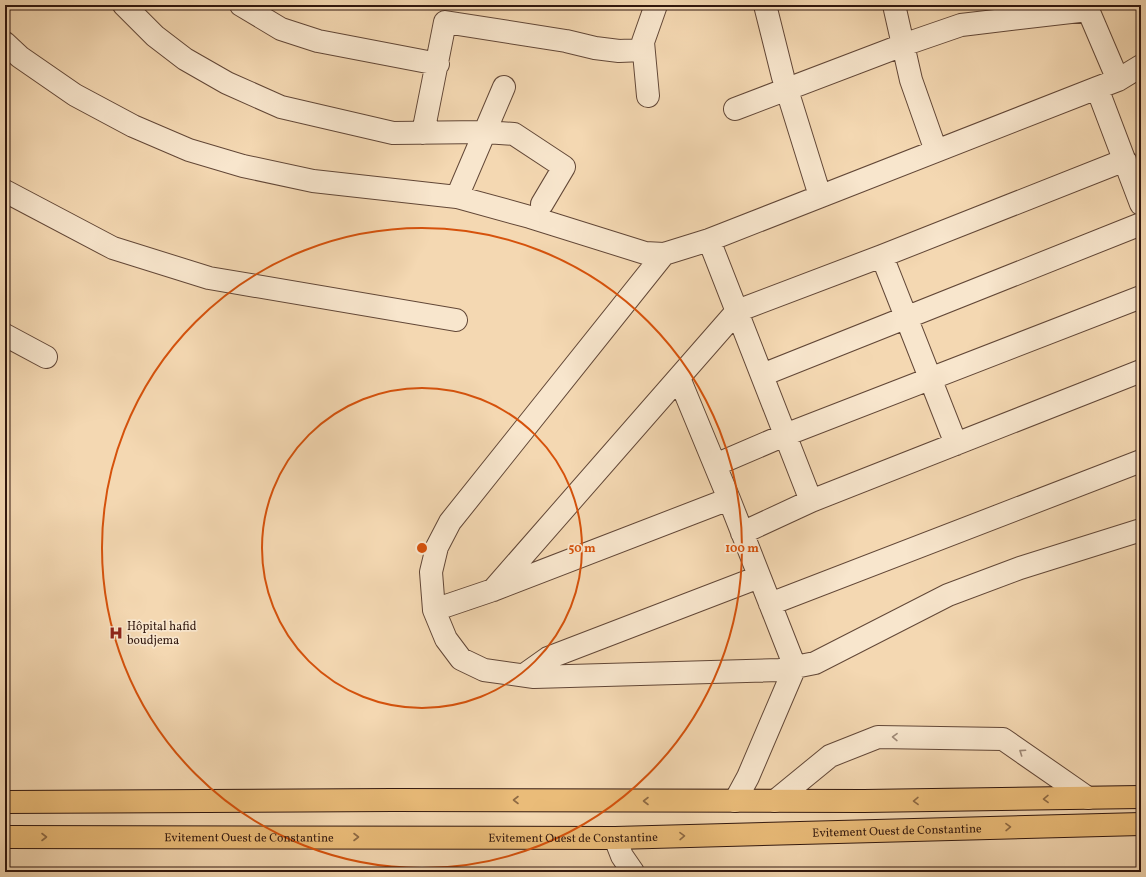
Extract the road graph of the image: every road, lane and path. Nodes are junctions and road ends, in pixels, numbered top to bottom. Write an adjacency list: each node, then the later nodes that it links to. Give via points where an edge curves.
1 (124, 5): 19 (street, via 156,36 185,59 227,83 281,107 394,133)
2 (241, 5): 10 (street, via 281,29 318,40)
3 (656, 5): 9 (street, via 643,42)
4 (765, 5): 15 (street)
5 (894, 5): 8 (street)
6 (1087, 8): 8 (street, via 960,25); 12 (street)
7 (5, 43): 24 (street, via 20,57 75,95 134,126 190,150 243,166 313,181)
8 (903, 45): 15 (street); 20 (street, via 911,80)
9 (643, 50): 10 (street, via 595,48 445,22); 16 (street)
10 (438, 64): 19 (street)
11 (1141, 66): 12 (street)
12 (1118, 80): 14 (street)
13 (504, 87): 18 (street)
14 (1097, 88): 20 (street); 21 (street)
15 (787, 90): 17 (street); 23 (street)
16 (648, 96)
17 (735, 109)
18 (485, 132): 19 (street); 24 (street); 25 (street, via 514,134 564,168)
19 (424, 133)
20 (936, 151): 23 (street)
21 (1124, 160): 26 (street); 30 (street)
22 (5, 191): 34 (street, via 113,248 209,278)
23 (820, 196): 28 (street)
24 (456, 197): 29 (street, via 645,253)
25 (542, 204)
26 (1141, 204)
27 (1141, 224): 33 (street)
28 (709, 240): 29 (street); 32 (street)
29 (664, 254): 52 (street, via 450,522 437,547 431,572)
30 (882, 256): 32 (street); 33 (street)
31 (1141, 297): 40 (street)
32 (736, 311): 38 (street); 39 (street)
33 (906, 318): 38 (street); 40 (street)
34 (456, 320)
35 (5, 335): 36 (street)
36 (46, 357)
37 (1141, 371): 42 (street)
38 (762, 375): 41 (street)
39 (679, 378): 44 (street); 50 (street)
40 (931, 380): 41 (street); 42 (street)
41 (785, 435): 44 (street); 46 (street)
42 (956, 444): 46 (street)
43 (1141, 461): 51 (street)
44 (715, 465): 45 (street)
45 (729, 499): 48 (street); 50 (street)
46 (811, 501): 48 (street)
47 (1141, 530): 53 (street, via 1020,568 948,595 815,663)
48 (742, 532): 49 (street)
49 (759, 576): 51 (street); 54 (street, via 548,658)
50 (493, 590): 52 (street)
51 (770, 604): 53 (street)
52 (434, 610): 54 (street, via 446,639 461,659 484,670)
53 (795, 667): 54 (street, via 780,670 534,677); 57 (street, via 748,777)
54 (524, 675)
55 (1088, 798): 56 (highway); 58 (highway, one-way to 58); 58 (street, one-way to 58, via 1003,739 878,737 830,756)
56 (1141, 798)
57 (735, 801): 58 (highway); 59 (highway, one-way to 59)
58 (775, 801)
59 (5, 802)
60 (1141, 824): 62 (highway, Evitement Ouest de Constantine, one-way to 60)
61 (5, 837): 62 (highway, Evitement Ouest de Constantine, one-way to 62)
62 (615, 838): 63 (street, via 622,856)
63 (633, 872)

